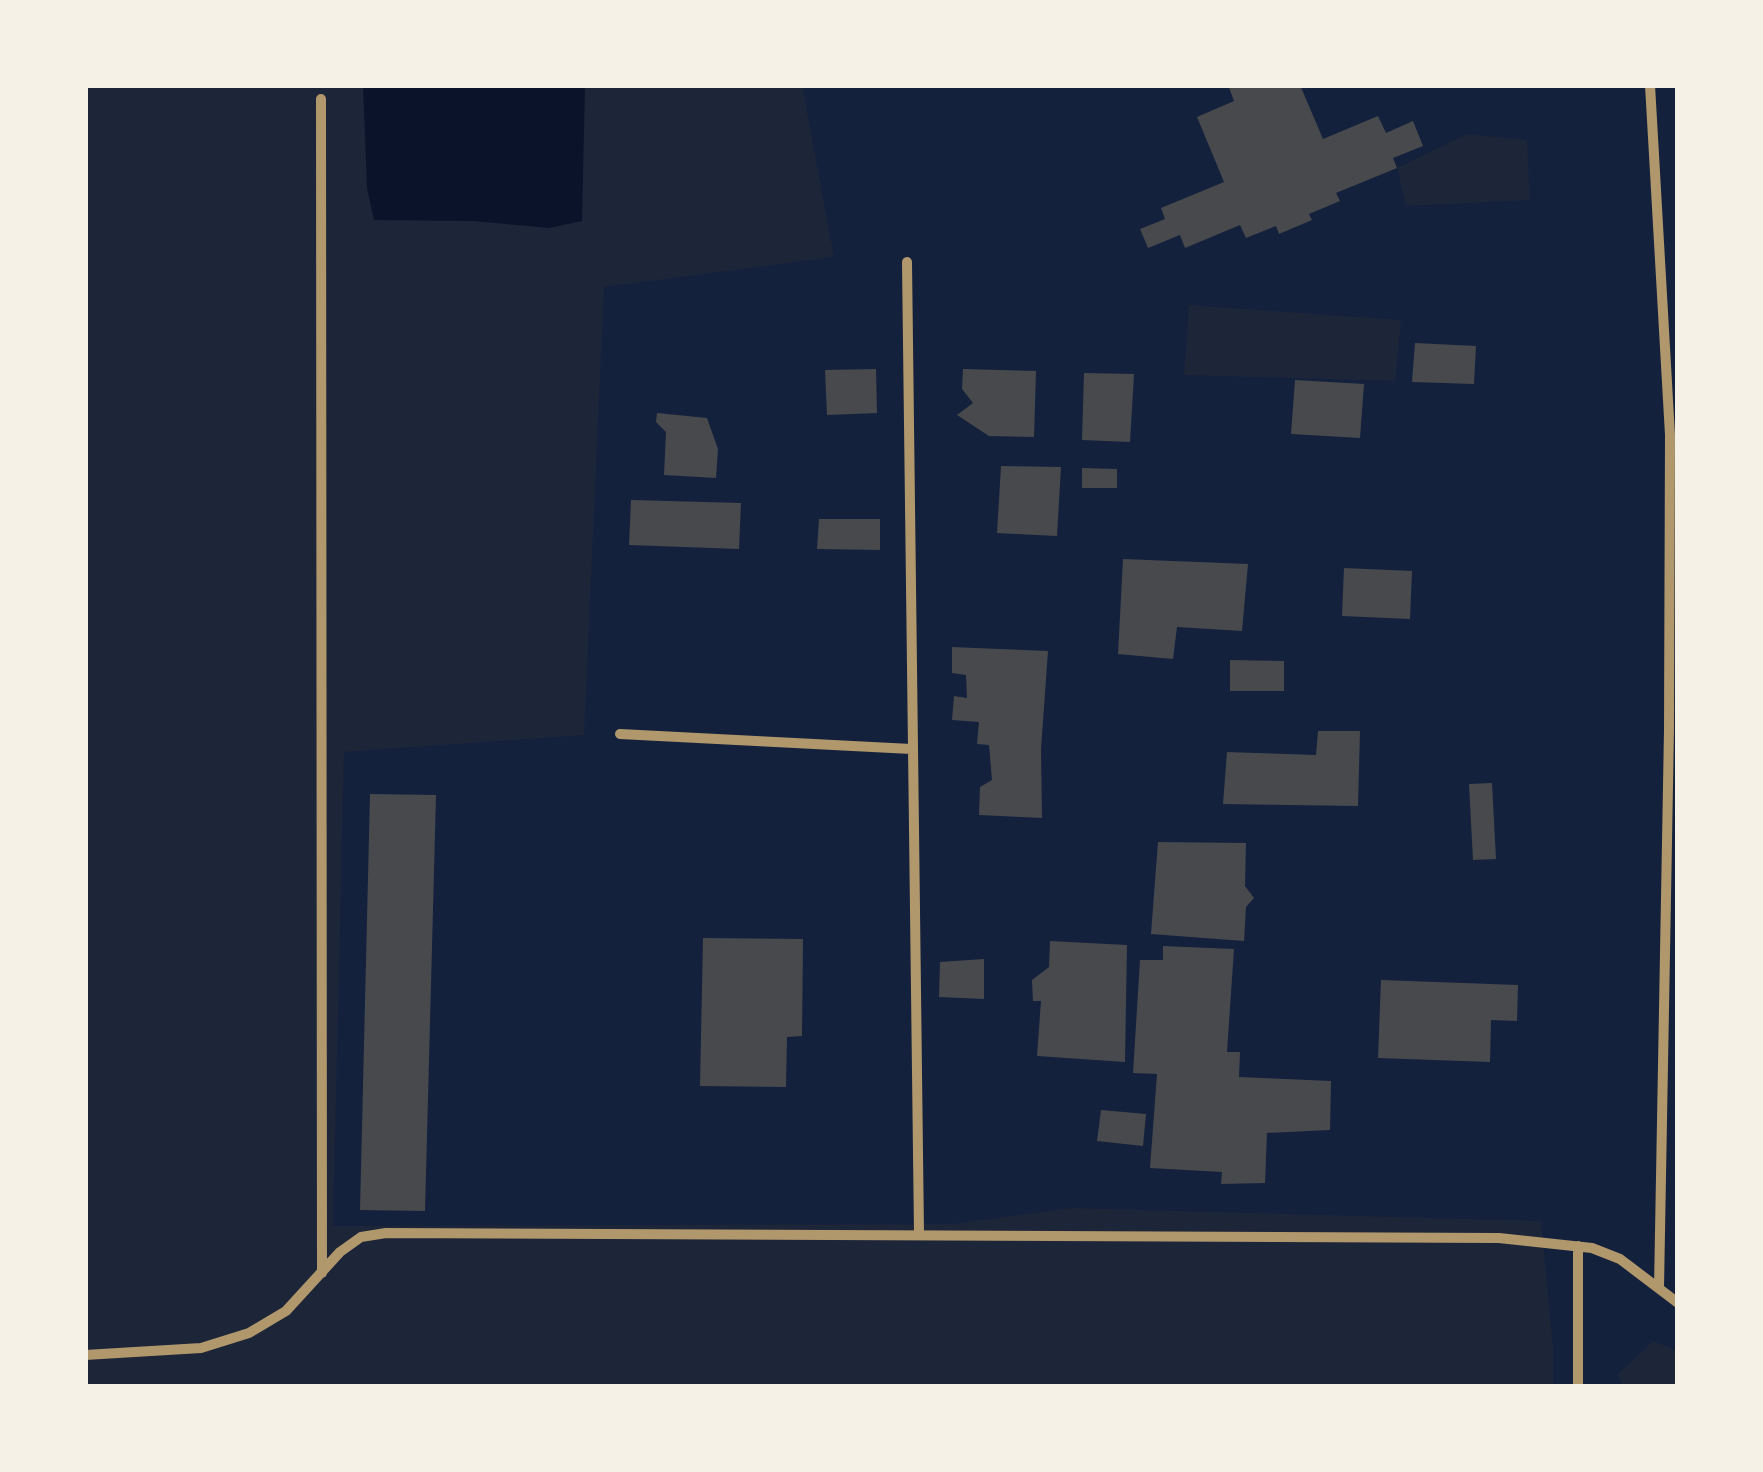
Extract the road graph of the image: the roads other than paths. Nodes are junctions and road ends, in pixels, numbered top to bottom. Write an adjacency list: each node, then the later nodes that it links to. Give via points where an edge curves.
1 (1650, 85): 5 (street)
2 (321, 99): 10 (street)
3 (907, 262): 7 (street)
4 (1678, 320): 5 (street)
5 (1664, 321): 11 (street, via 1669,730)
6 (620, 734): 7 (street)
7 (911, 749): 8 (street)
8 (919, 1234): 9 (street, via 1499,1238); 10 (street, via 386,1233 361,1237)
9 (1578, 1246): 11 (street, via 1620,1259); 14 (street)
10 (322, 1274): 13 (street, via 286,1311 249,1332 201,1348)
11 (1659, 1288): 12 (street)
12 (1678, 1302)
13 (85, 1355)
14 (1578, 1387)

